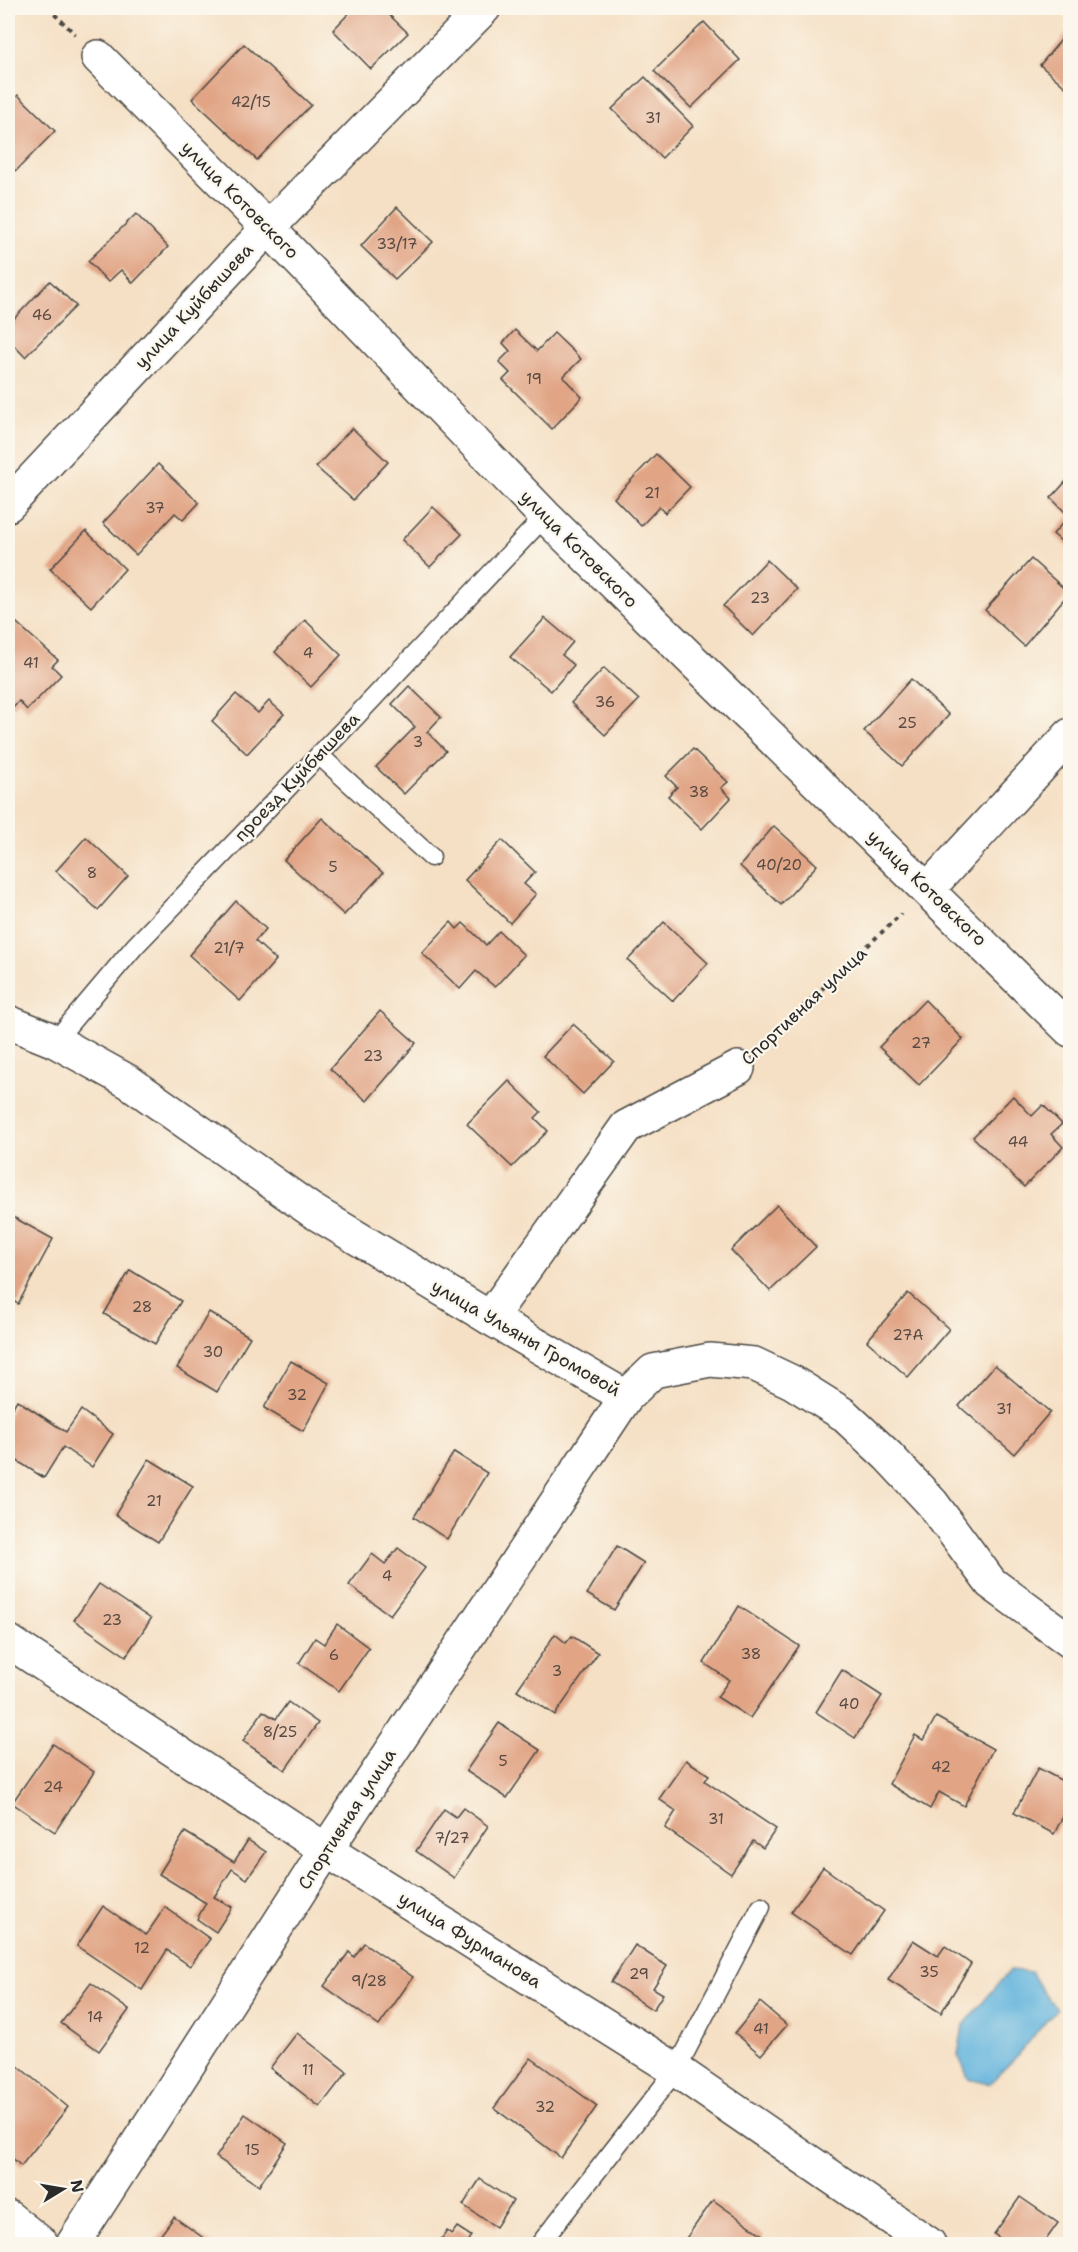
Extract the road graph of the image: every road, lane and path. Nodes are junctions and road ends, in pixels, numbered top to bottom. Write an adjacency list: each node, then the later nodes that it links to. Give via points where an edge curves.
1 (484, 8): 3 (street, улица Куйбышева)
2 (98, 57): 3 (street, улица Котовского)
3 (268, 228): 4 (street, улица Куйбышева); 5 (street, улица Котовского)
4 (8, 505)
5 (545, 516): 7 (lane, проезд Куйбышева); 9 (street, улица Котовского)
6 (1071, 735): 9 (street)
7 (319, 755): 8 (lane); 12 (lane, проезд Куйбышева, via 135,946)
8 (431, 857)
9 (928, 889): 11 (street, улица Котовского); 13 (path, Спортивная улица)
10 (8, 1022): 12 (street, улица Ульяны Громовой)
11 (1071, 1030)
12 (55, 1041): 14 (street, улица Ульяны Громовой, via 129,1082 311,1210)
13 (738, 1068): 14 (street, Спортивная улица, via 626,1127)
14 (490, 1318): 15 (street, улица Ульяны Громовой)
15 (626, 1397): 17 (street, улица Ульяны Громовой, via 653,1371 710,1360 754,1364 792,1382 843,1414 888,1456 932,1503 991,1583); 18 (street, Спортивная улица)
16 (8, 1641): 18 (street, улица Фурманова)
17 (1071, 1641)
18 (326, 1850): 20 (street, улица Фурманова); 23 (street, Спортивная улица)
19 (761, 1907): 20 (lane)
20 (676, 2070): 24 (lane); 25 (street, улица Фурманова)
21 (8, 2217): 22 (street)
22 (42, 2244)
23 (73, 2244)
24 (540, 2244)
25 (929, 2244)

